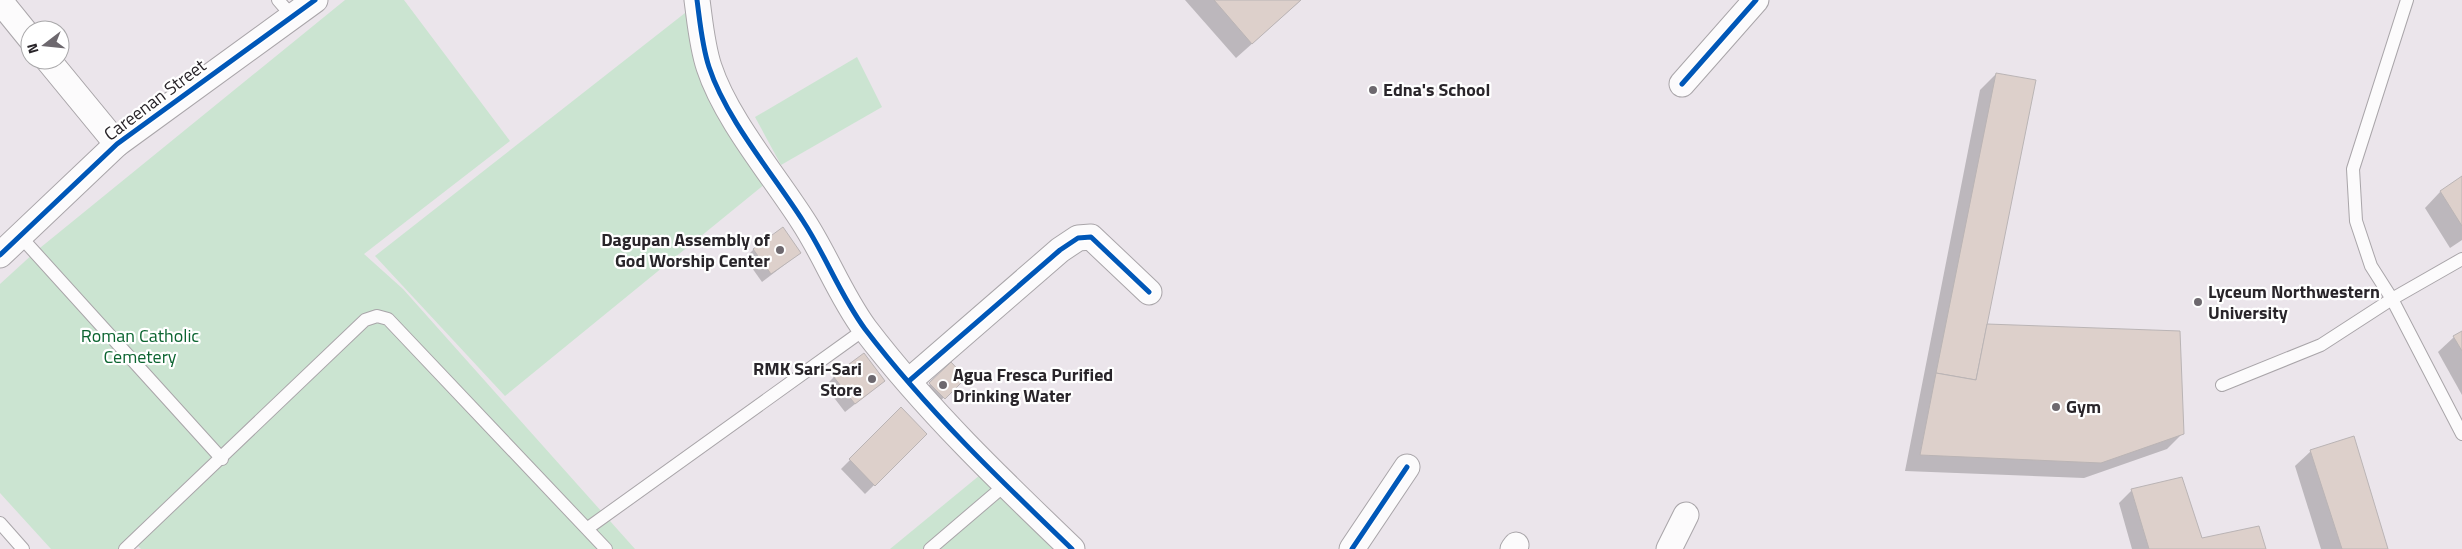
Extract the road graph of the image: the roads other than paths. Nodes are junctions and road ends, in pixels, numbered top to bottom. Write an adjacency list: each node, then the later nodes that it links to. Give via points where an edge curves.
1 (315, 0): 6 (street, Careenan Street)
2 (697, 0): 16 (street, via 708,66 721,97 805,223)
3 (1756, 0): 9 (street)
4 (2407, 0): 15 (lane, via 2353,170 2356,221 2371,266)
5 (0, 1): 7 (street)
6 (285, 8): 10 (street, Careenan Street)
7 (20, 26)
8 (56, 70): 10 (street)
9 (1682, 84)
10 (117, 144): 11 (street, Careenan Street)
11 (20, 236): 12 (street, Careenan Street); 20 (lane)
12 (0, 255)
13 (2462, 259): 15 (lane)
14 (1149, 292): 17 (street, via 1091,236 1078,238 1060,250)
15 (2392, 299): 18 (lane, via 2321,345); 19 (lane)
16 (865, 329): 17 (street); 25 (lane)
17 (909, 382): 22 (street)
18 (2222, 385)
19 (2462, 434)
20 (222, 458): 25 (lane, via 365,320 377,316 388,319); 27 (lane)
21 (1407, 467): 31 (street)
22 (1005, 486): 29 (lane); 30 (street)
23 (1686, 515): 32 (street)
24 (0, 523): 26 (lane)
25 (588, 528): 28 (lane)
26 (23, 549)
27 (125, 549)
28 (606, 549)
29 (930, 549)
30 (1072, 549)
31 (1352, 549)
32 (1669, 549)

